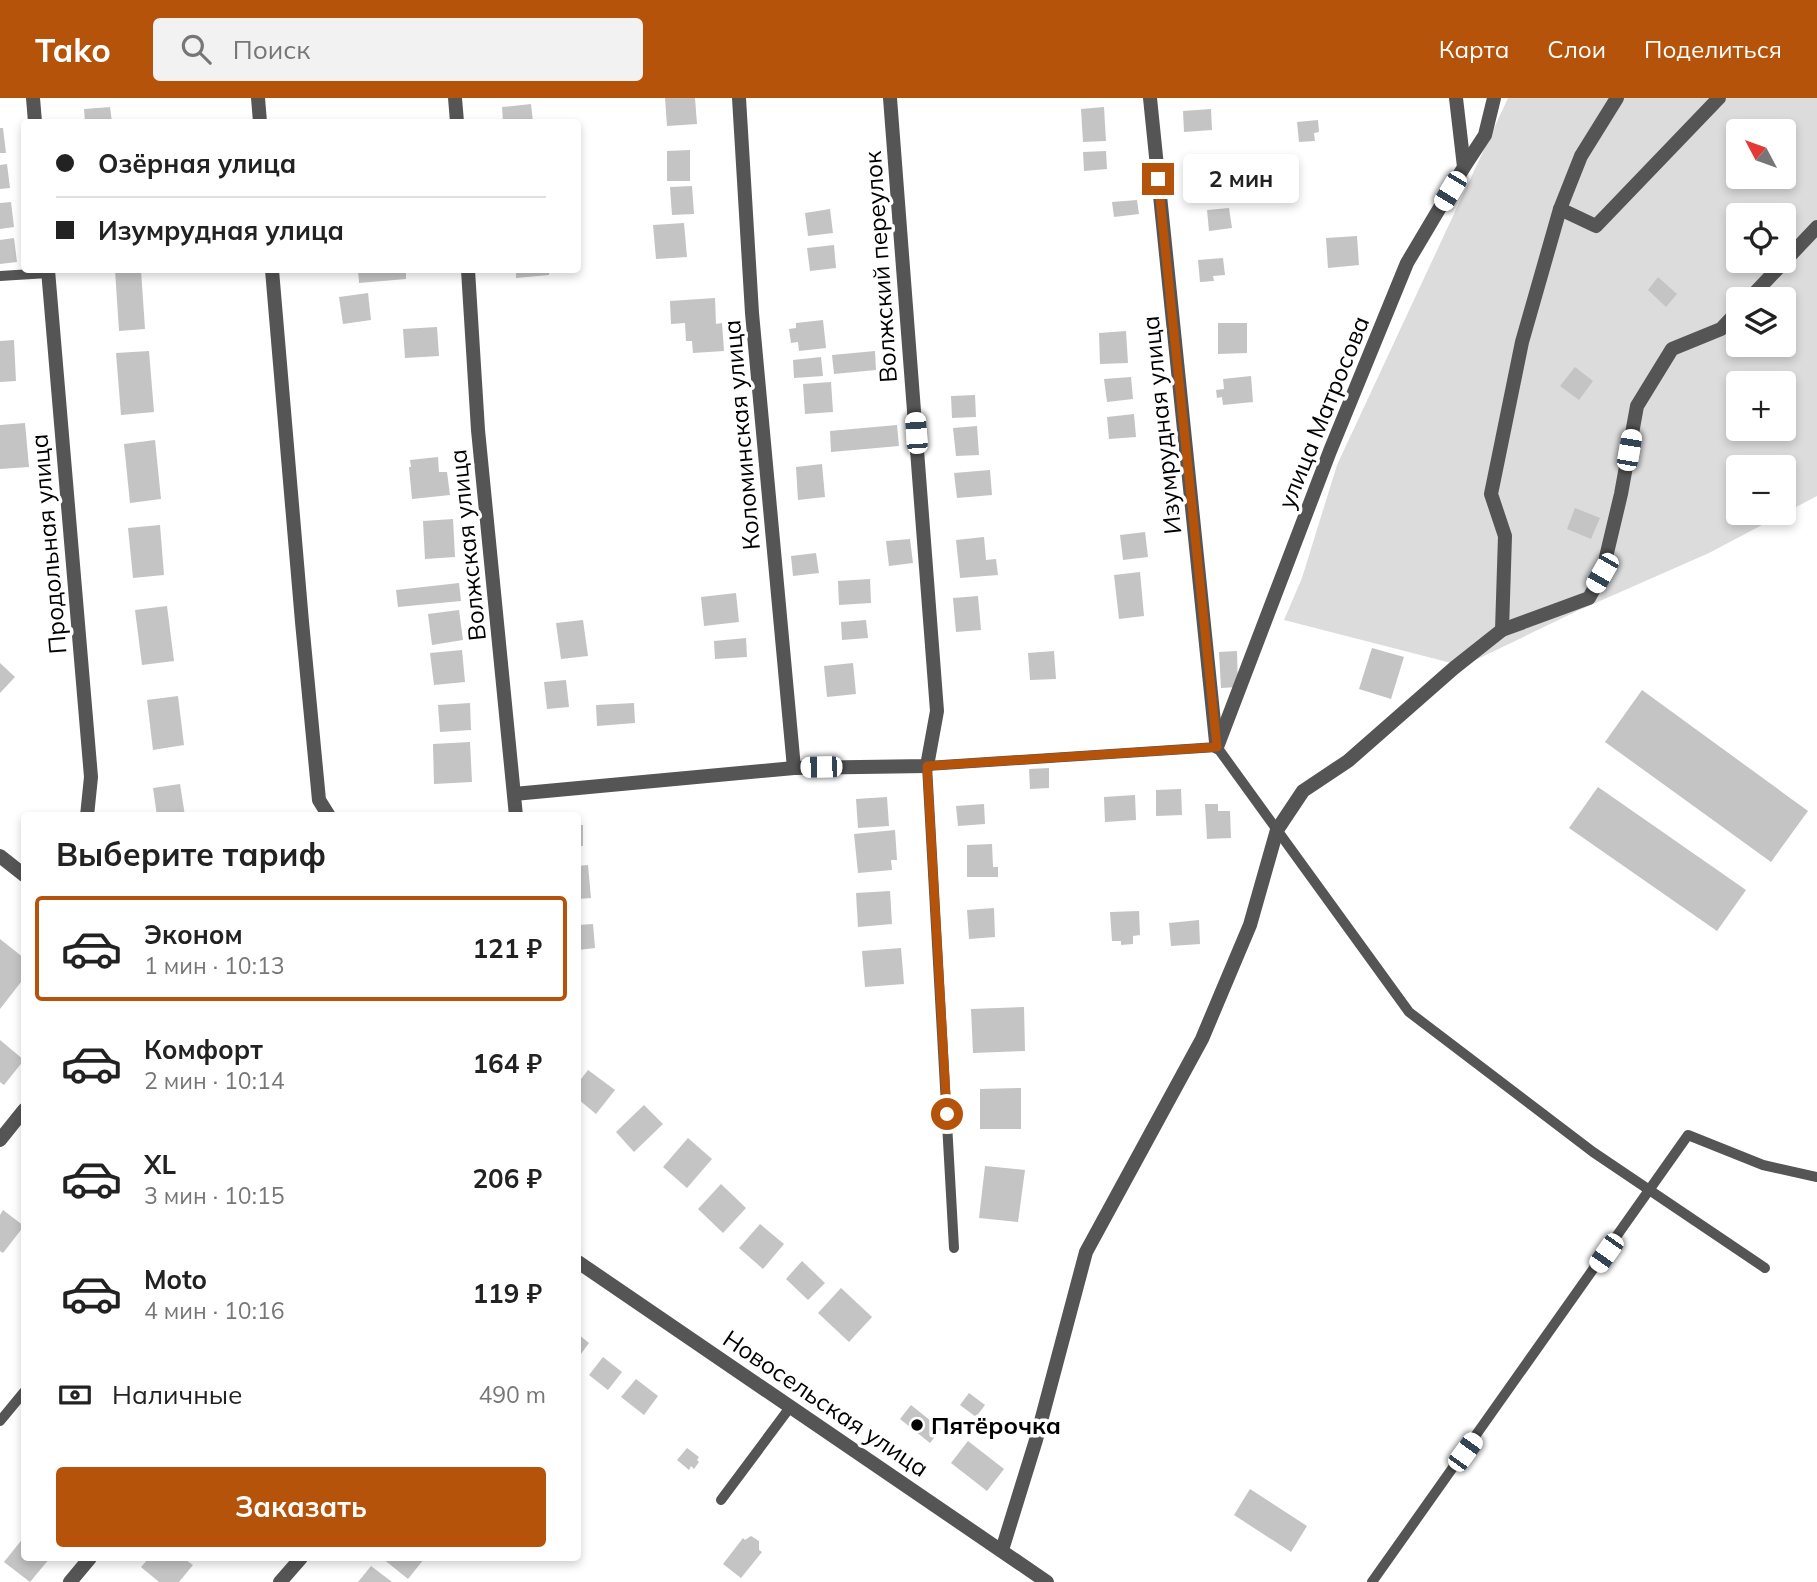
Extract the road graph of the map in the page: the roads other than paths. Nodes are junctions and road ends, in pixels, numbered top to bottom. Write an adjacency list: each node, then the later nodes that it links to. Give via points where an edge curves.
1 (33, 98): 11 (street)
2 (258, 98): 12 (street)
3 (455, 98): 13 (street)
4 (738, 98): 27 (street, Коломинская улица, via 752,313)
5 (890, 98): 26 (street, Волжский переулок, via 937,711)
6 (1150, 98): 25 (street, Изумрудная улица)
7 (1456, 98): 14 (street)
8 (1494, 98): 14 (street, улица Матросова, via 1485,135)
9 (1618, 98): 15 (street, via 1581,156)
10 (1719, 98): 15 (street, via 1596,226)
11 (35, 119)
12 (260, 119)
13 (457, 119)
14 (1464, 167): 25 (street, улица Матросова, via 1407,262)
15 (1560, 209): 24 (street, via 1522,342 1491,494 1505,536)
16 (1817, 227): 22 (street)
17 (29, 273): 21 (lane)
18 (48, 273): 29 (street, Продольная улица, via 91,777)
19 (272, 273): 30 (street, via 300,609 320,800)
20 (468, 273): 28 (street, Волжская улица, via 478,430)
21 (0, 276)
22 (1760, 287)
23 (1726, 324): 24 (street, via 1672,349 1637,407 1602,573 1588,598)
24 (1502, 630): 32 (street, via 1348,761 1303,791)
25 (1217, 747): 26 (lane); 32 (lane)
26 (927, 766): 27 (street); 39 (lane)
27 (794, 768): 28 (street)
28 (514, 794): 31 (street, Волжская улица)
29 (87, 812)
30 (327, 812)
31 (516, 812)
32 (1277, 830): 38 (lane, via 1409,1012); 46 (street, via 1250,925 1202,1039 1086,1252)
33 (0, 856): 34 (street)
34 (21, 874)
35 (21, 1114): 36 (street)
36 (0, 1140)
37 (1817, 1177): 38 (lane, via 1763,1165 1688,1135)
38 (1650, 1190): 41 (lane); 52 (lane)
39 (954, 1248)
40 (581, 1264): 43 (street, Новосельская улица)
41 (1765, 1268)
42 (21, 1396): 44 (lane)
43 (791, 1406): 45 (lane); 46 (street, Новосельская улица)
44 (0, 1421)
45 (720, 1500)
46 (1002, 1550): 51 (street, Новосельская улица)
47 (88, 1561): 49 (street)
48 (298, 1561): 50 (street)
49 (70, 1582)
50 (280, 1582)
51 (1048, 1582)
52 (1372, 1582)

